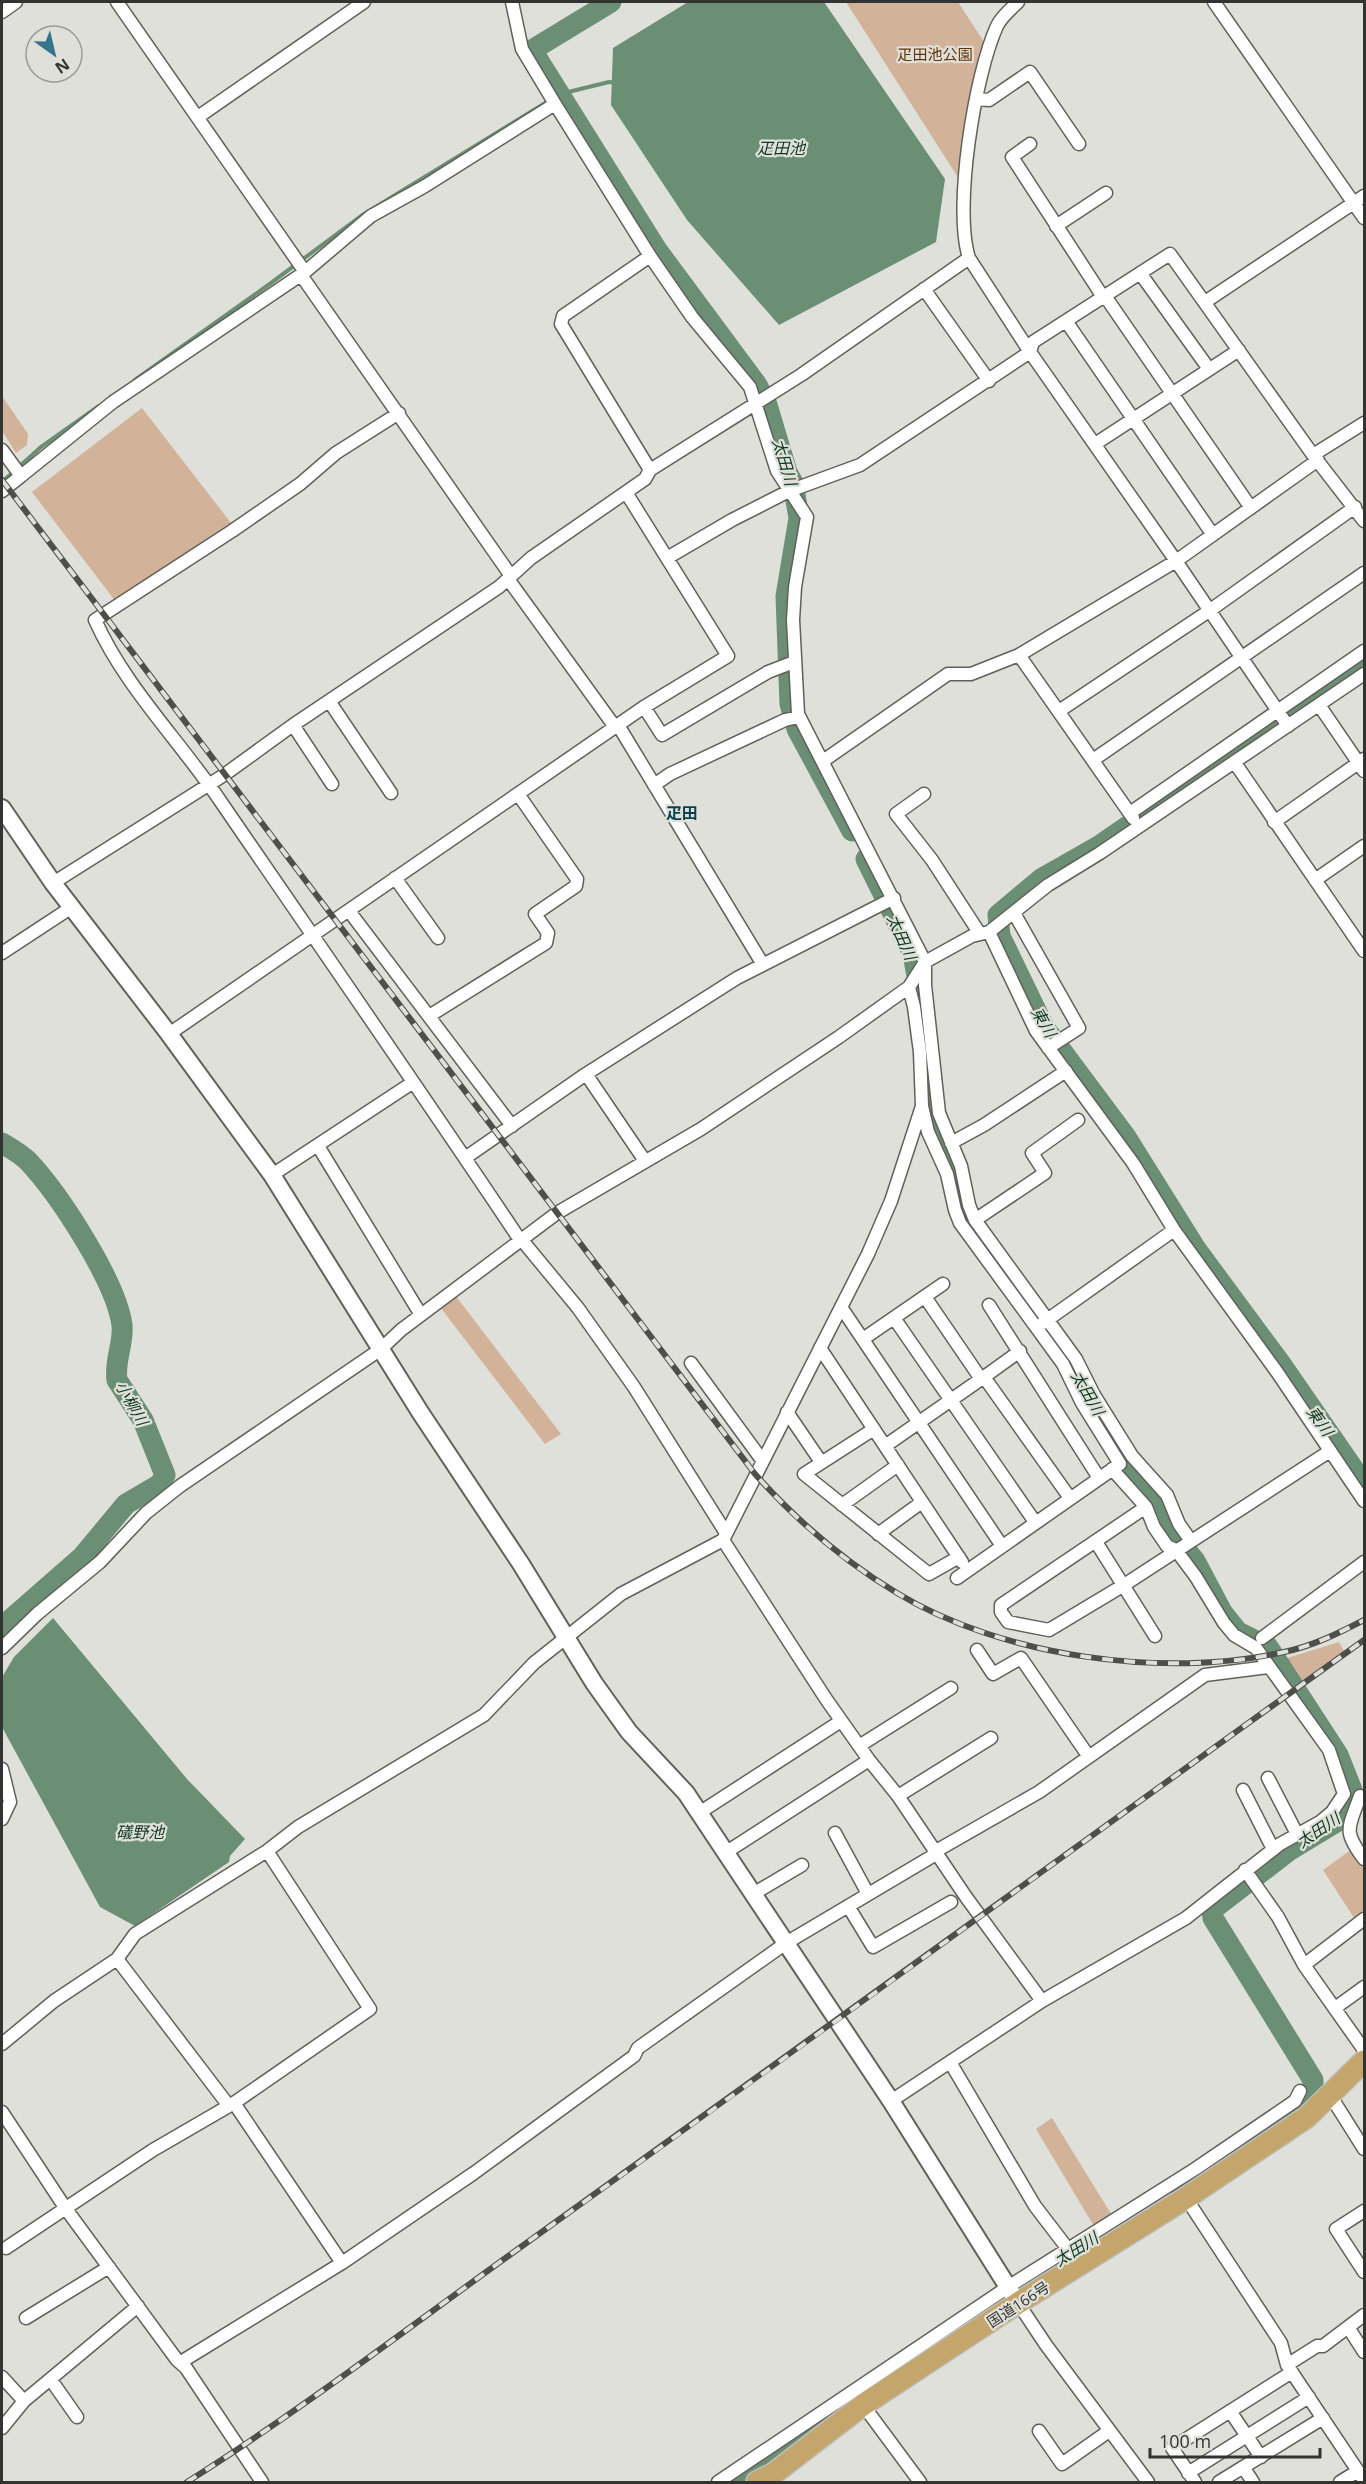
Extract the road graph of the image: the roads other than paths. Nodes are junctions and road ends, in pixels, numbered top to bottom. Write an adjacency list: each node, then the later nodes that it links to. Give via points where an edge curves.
1 (16, 2): 7 (street)
2 (117, 2): 10 (street)
3 (363, 2): 10 (street)
4 (512, 2): 9 (street, via 522,49)
5 (1018, 2): 8 (street, via 998,23)
6 (1214, 2): 15 (street)
7 (2, 12)
8 (977, 99): 12 (street, via 989,100 1030,72); 19 (street, via 963,195 964,242)
9 (555, 104): 18 (street); 21 (street, via 371,216)
10 (198, 117): 21 (street)
11 (1030, 144): 17 (street, via 1012,157)
12 (1079, 144)
13 (1106, 193): 17 (street)
14 (1365, 196): 15 (street)
15 (1353, 203): 16 (street); 24 (street)
16 (1365, 218)
17 (1056, 226): 23 (street)
18 (650, 256): 31 (street, via 692,317 750,387); 38 (street, via 563,316 561,324)
19 (969, 258): 22 (street); 27 (street)
20 (1140, 273): 23 (street); 24 (street, via 1170,254); 28 (street)
21 (303, 274): 32 (street); 39 (street, via 113,402)
22 (924, 289): 29 (street); 31 (street)
23 (1104, 297): 25 (street); 30 (street)
24 (1205, 302): 26 (street)
25 (1066, 321): 27 (street, via 1033,342); 33 (street)
26 (1239, 350): 28 (street); 37 (street)
27 (1030, 352): 29 (street); 35 (street)
28 (1209, 369): 30 (street)
29 (989, 381): 41 (street, via 860,465)
30 (1172, 393): 33 (street); 44 (street)
31 (757, 403): 38 (street); 41 (street, via 777,471)
32 (399, 413): 50 (street); 69 (street, via 336,453 300,484 242,524 95,620 144,701)
33 (1134, 419): 35 (street); 46 (street)
34 (1365, 423): 37 (street)
35 (1095, 444): 48 (street)
36 (2, 450): 39 (street)
37 (1316, 458): 43 (street); 44 (street)
38 (650, 470): 42 (street)
39 (21, 476): 40 (street)
40 (2, 491)
41 (789, 491): 47 (street); 55 (street, via 807,517 795,587)
42 (627, 494): 47 (street); 50 (street)
43 (1355, 507): 45 (street); 51 (street)
44 (1251, 508): 46 (street)
45 (1365, 521)
46 (1213, 535): 48 (street)
47 (667, 558): 59 (street, via 728,656)
48 (1176, 561): 51 (street); 53 (street)
49 (1365, 573): 54 (street)
50 (509, 577): 57 (street); 64 (street)
51 (1209, 611): 54 (street); 60 (street)
52 (1365, 651): 62 (street)
53 (1019, 655): 60 (street); 66 (street, via 971,674 948,674)
54 (1241, 658): 62 (street); 65 (street)
55 (794, 662): 59 (street, via 768,672 662,735); 61 (street)
56 (1365, 674): 58 (street)
57 (329, 701): 63 (street); 72 (street)
58 (1319, 705): 62 (street); 68 (street)
59 (644, 707): 64 (street)
60 (1059, 711): 65 (street)
61 (800, 717): 66 (street); 71 (street, via 785,720)
62 (1282, 718): 67 (street); 76 (street)
63 (293, 725): 69 (street); 70 (street)
64 (617, 726): 71 (street); 73 (street)
65 (1093, 760): 76 (street)
66 (823, 761): 82 (street)
67 (1234, 763): 76 (street); 77 (street)
68 (1363, 765): 77 (street)
69 (209, 784): 81 (street); 87 (street)
70 (332, 784)
71 (654, 785): 93 (street)
72 (391, 793)
73 (518, 794): 79 (street); 95 (street, via 577,879 576,886 535,914 548,933 546,943)
74 (924, 794): 86 (street, via 897,814)
75 (2, 808): 81 (street)
76 (1134, 820): 85 (street)
77 (1274, 822): 80 (street)
78 (1365, 846): 80 (street)
79 (395, 879): 84 (street); 88 (street)
80 (1315, 880): 89 (street)
81 (53, 883): 83 (street)
82 (894, 898): 92 (street); 93 (street)
83 (72, 907): 91 (street); 96 (street)
84 (349, 911): 87 (street); 95 (street)
85 (1014, 913): 86 (street); 97 (street, via 1079,1028)
86 (984, 933): 92 (street); 97 (street)
87 (312, 934): 96 (street); 100 (street)
88 (438, 938)
89 (1361, 938): 90 (street)
90 (1365, 951)
91 (2, 953)
92 (925, 962): 94 (street); 104 (street, via 936,1095)
93 (762, 963): 99 (street)
94 (909, 987): 101 (street, via 920,1052); 107 (street, via 718,1118)
95 (429, 1016): 103 (street)
96 (169, 1034): 108 (street)
97 (1048, 1048): 98 (street)
98 (1066, 1071): 104 (street); 110 (street, via 1133,1163)
99 (586, 1074): 103 (street); 107 (street)
100 (412, 1083): 105 (street); 106 (street)
101 (922, 1106): 115 (street, via 891,1201); 119 (street, via 960,1223)
102 (1078, 1120): 109 (street, via 1032,1153 1045,1173)
103 (512, 1126): 106 (street)
104 (951, 1143): 109 (street)
105 (318, 1146): 108 (street); 116 (street)
106 (465, 1158): 111 (street)
107 (645, 1161): 111 (street)
108 (272, 1175): 122 (street)
109 (975, 1220): 118 (street)
110 (1174, 1230): 118 (street); 131 (street)
111 (520, 1240): 116 (street); 144 (street, via 578,1308 627,1378)
112 (943, 1284): 113 (street)
113 (925, 1297): 117 (street); 125 (street)
114 (989, 1305): 123 (street)
115 (841, 1307): 120 (street); 121 (street)
116 (421, 1315): 122 (street)
117 (894, 1318): 120 (street); 126 (street)
118 (1048, 1319): 119 (street); 145 (street, via 1132,1455 1167,1496)
119 (1037, 1327): 135 (street, via 1063,1364 1120,1464)
120 (863, 1339): 128 (street)
121 (820, 1348): 127 (street); 129 (street)
122 (381, 1349): 153 (street); 155 (street, via 180,1486)
123 (1020, 1351): 125 (street); 136 (street)
124 (691, 1363): 132 (street)
125 (982, 1378): 126 (street); 137 (street)
126 (950, 1400): 128 (street); 142 (street)
127 (787, 1412): 132 (street); 133 (street)
128 (918, 1422): 130 (street); 147 (street)
129 (874, 1429): 130 (street); 133 (street)
130 (885, 1446): 134 (street)
131 (1330, 1451): 138 (street); 145 (street)
132 (762, 1460): 144 (street)
133 (821, 1461): 140 (street, via 804,1474)
134 (898, 1465): 139 (street); 140 (street)
135 (1112, 1469): 136 (street); 141 (street)
136 (1099, 1478): 137 (street)
137 (1070, 1498): 142 (street)
138 (1365, 1501)
139 (922, 1502): 143 (street); 149 (street)
140 (842, 1505): 143 (street)
141 (1146, 1507): 146 (street); 148 (street, via 1167,1546)
142 (1035, 1522): 147 (street)
143 (878, 1534): 149 (street, via 929,1574)
144 (724, 1536): 153 (street, via 621,1594); 159 (street)
145 (1191, 1541): 148 (street)
146 (1096, 1542): 151 (street); 151 (street, via 1001,1605 1001,1612 1008,1622 1049,1630)
147 (1002, 1546): 149 (street, via 962,1574)
148 (1176, 1550): 151 (street); 157 (street, via 1224,1623 1234,1635 1256,1648)
149 (959, 1557)
150 (1365, 1562): 154 (street)
151 (1124, 1585): 152 (street)
152 (1155, 1636)
153 (566, 1637): 170 (street, via 629,1732 686,1793); 175 (street, via 534,1663 484,1716 298,1827)
154 (1262, 1638)
155 (2, 1648)
156 (978, 1650): 162 (street, via 993,1674 1021,1659)
157 (1268, 1667): 162 (street, via 1205,1676); 168 (street, via 1329,1750)
158 (951, 1688): 161 (street)
159 (841, 1721): 161 (street); 170 (street)
160 (991, 1738): 169 (street)
161 (859, 1746): 163 (street)
162 (1089, 1757): 176 (street, via 1039,1792)
163 (869, 1761): 169 (street); 177 (street)
164 (2, 1769): 171 (street, via 10,1802)
165 (1270, 1777): 173 (street)
166 (1243, 1790): 174 (street)
167 (1362, 1792): 168 (street); 178 (street, via 1348,1830 1350,1841)
168 (1344, 1794): 173 (street, via 1332,1812)
169 (898, 1796): 176 (street)
170 (699, 1813): 177 (street)
171 (2, 1819)
172 (835, 1833): 182 (street)
173 (1297, 1834): 174 (street)
174 (1273, 1849): 180 (street)
175 (267, 1851): 187 (street, via 135,1934); 199 (street, via 370,2009)
176 (936, 1851): 182 (street); 190 (street)
177 (725, 1853): 181 (street)
178 (1365, 1859)
179 (802, 1865): 181 (street)
180 (1245, 1870): 188 (street, via 1278,1917); 190 (street, via 1186,1918)
181 (753, 1894): 186 (street)
182 (868, 1894): 184 (street)
183 (951, 1902): 184 (street, via 873,1947)
184 (848, 1906): 186 (street)
185 (1365, 1919): 188 (street)
186 (786, 1943): 198 (street); 209 (street, via 638,2048 634,2056 474,2173)
187 (117, 1959): 192 (street, via 54,2001); 199 (street)
188 (1304, 1965): 191 (street)
189 (1365, 1986): 191 (street)
190 (1042, 2001): 195 (street)
191 (1335, 2008): 193 (street)
192 (2, 2044)
193 (1365, 2050)
194 (1365, 2061): 197 (highway, 国道166号)
195 (950, 2062): 198 (street); 208 (street, via 1035,2206)
196 (1300, 2091): 202 (street, via 1294,2101)
197 (1330, 2094): 201 (street); 202 (highway, 国道166号, via 1307,2117)
198 (891, 2101): 212 (street)
199 (232, 2104): 204 (street, via 153,2150); 209 (street)
200 (2, 2112): 204 (street)
201 (1365, 2149)
202 (1200, 2177): 203 (highway, 国道166号); 206 (street)
203 (1186, 2198): 206 (highway, 国道166号); 219 (street, via 1281,2343)
204 (66, 2209): 207 (street); 210 (street)
205 (1363, 2215): 211 (street, via 1336,2229)
206 (1110, 2232): 208 (highway, 国道166号)
207 (6, 2248)
208 (1072, 2255): 212 (highway, 国道166号)
209 (342, 2263): 218 (street)
210 (109, 2267): 213 (street); 215 (street)
211 (1365, 2272)
212 (1012, 2294): 224 (highway, 国道166号); 230 (street); 237 (street)
213 (138, 2306): 218 (street); 221 (street)
214 (1365, 2315): 216 (street)
215 (26, 2318)
216 (1347, 2327): 217 (street); 219 (street)
217 (1365, 2352)
218 (181, 2362): 236 (street)
219 (1289, 2368): 222 (street); 225 (street)
220 (2, 2377): 223 (street)
221 (51, 2380): 223 (street); 226 (street)
222 (1309, 2397): 227 (street); 231 (street)
223 (24, 2401): 228 (street)
224 (864, 2405): 238 (highway, 国道166号); 239 (street)
225 (1230, 2411): 231 (street); 235 (street, via 1172,2448)
226 (77, 2417)
227 (1323, 2418): 232 (street); 234 (street)
228 (2, 2428)
229 (1039, 2431): 230 (street, via 1062,2463)
230 (1109, 2431): 240 (street)
231 (1247, 2436): 232 (street); 235 (street)
232 (1261, 2457): 233 (street)
233 (1244, 2467): 241 (street); 242 (street)
234 (1361, 2476): 243 (street)
235 (1191, 2478)
236 (261, 2482)
237 (718, 2482)
238 (757, 2482)
239 (920, 2482)
240 (1148, 2482)
241 (1219, 2482)
242 (1253, 2482)
243 (1340, 2482)

